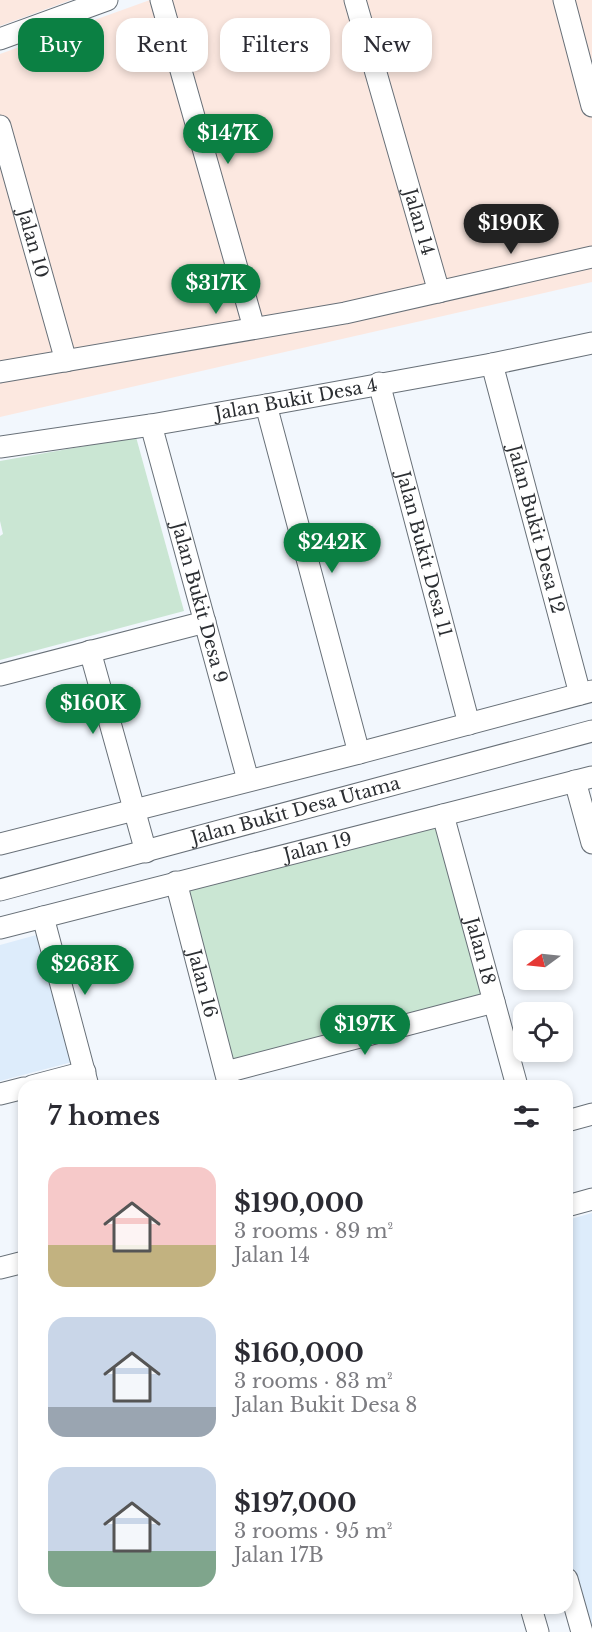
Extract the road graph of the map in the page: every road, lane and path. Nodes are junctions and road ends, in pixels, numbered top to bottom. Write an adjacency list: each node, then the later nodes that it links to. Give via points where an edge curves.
1 (107, 0): 5 (street)
2 (161, 0): 10 (street)
3 (355, 0): 9 (street, Jalan 14)
4 (564, 0): 6 (street)
5 (0, 39)
6 (592, 104)
7 (0, 126): 12 (street, Jalan 10)
8 (592, 257): 9 (street)
9 (439, 292): 10 (street)
10 (254, 328): 12 (street)
11 (592, 343): 13 (street, Jalan Bukit Desa 4)
12 (66, 361): 14 (street)
13 (492, 364): 15 (street, Jalan Bukit Desa 4); 22 (street, Jalan Bukit Desa 12)
14 (0, 372)
15 (379, 383): 16 (street, Jalan Bukit Desa 4); 23 (street, Jalan Bukit Desa 11)
16 (267, 405): 17 (street, Jalan Bukit Desa 4); 25 (street)
17 (151, 424): 18 (street, Jalan Bukit Desa 4); 19 (street, Jalan Bukit Desa 9)
18 (0, 447)
19 (205, 622): 20 (street); 27 (street, Jalan Bukit Desa 9)
20 (90, 651): 21 (street); 28 (street)
21 (0, 675)
22 (586, 693): 23 (street)
23 (470, 724): 25 (street)
24 (592, 730): 32 (street, Jalan Bukit Desa Utama)
25 (360, 753): 27 (street)
26 (584, 779): 29 (street, Jalan 19); 30 (street)
27 (248, 780): 28 (street)
28 (134, 809): 31 (street); 32 (street)
29 (443, 815): 33 (street, Jalan 19); 37 (street, Jalan 18)
30 (592, 843)
31 (0, 844)
32 (146, 852): 34 (street, Jalan Bukit Desa Utama)
33 (176, 882): 35 (street, Jalan 19); 39 (street, Jalan 16)
34 (0, 890)
35 (43, 916): 36 (street, Jalan 19); 38 (street)
36 (0, 928)
37 (494, 1002): 39 (street); 40 (street, Jalan 18)
38 (87, 1079)
39 (227, 1079)
40 (514, 1080)
41 (18, 1090): 42 (street)
42 (0, 1094)
43 (592, 1114): 44 (street)
44 (573, 1119)
45 (592, 1199): 46 (street)
46 (573, 1204)
47 (18, 1264): 48 (street)
48 (0, 1268)
49 (573, 1600): 52 (street)
50 (533, 1614): 51 (street)
51 (538, 1632)
52 (582, 1632)

